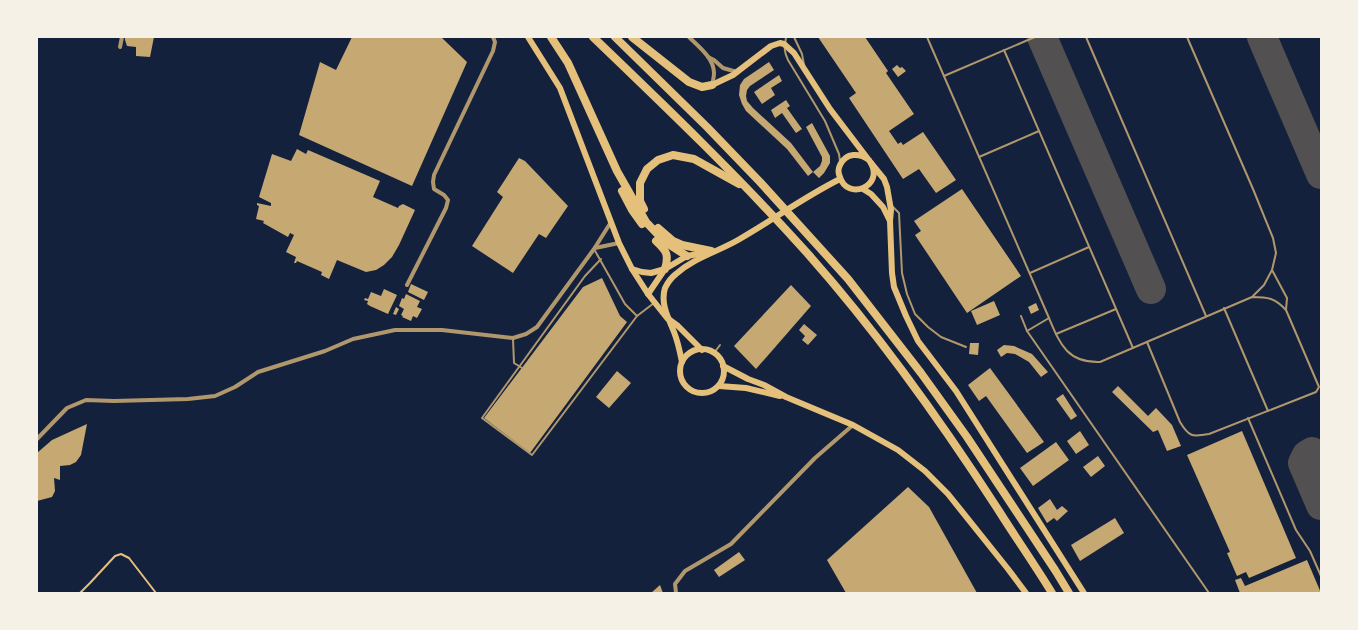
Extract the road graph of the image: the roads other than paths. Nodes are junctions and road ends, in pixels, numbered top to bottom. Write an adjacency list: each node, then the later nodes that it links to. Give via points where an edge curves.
1 (122, 37): 16 (street)
2 (494, 37): 46 (street, via 493,51 434,175 434,189 448,200 446,208)
3 (528, 37): 33 (main road, via 560,88)
4 (551, 37): 27 (highway, via 568,63)
5 (593, 37): 29 (highway)
6 (615, 37): 80 (highway, via 760,182 848,279 967,437)
7 (632, 37): 22 (highway, via 689,82 702,87)
8 (689, 37): 18 (street)
9 (786, 37): 15 (lane)
10 (794, 37): 20 (lane, via 802,54)
11 (928, 37): 21 (lane)
12 (1035, 37): 17 (lane)
13 (1086, 37): 55 (lane)
14 (1186, 37): 44 (lane, via 1273,238 1276,253)
15 (784, 44): 19 (main road, via 771,46); 20 (main road, via 794,53); 26 (lane, via 788,60 840,154)
16 (120, 46)
17 (1004, 50): 21 (lane); 23 (lane)
18 (708, 57): 19 (street, via 722,68); 22 (street, via 714,72)
19 (738, 72): 22 (main road)
20 (806, 72): 25 (main road, via 830,109)
21 (944, 76): 24 (lane)
22 (712, 85)
23 (1039, 132): 24 (lane); 35 (lane)
24 (979, 157): 45 (lane)
25 (870, 161): 26 (main road, via 864,156 853,155 844,159); 30 (main road, via 874,172 872,180); 31 (main road, via 884,179)
26 (839, 168): 28 (main road)
27 (617, 171): 39 (highway, via 646,222 665,242); 43 (highway, via 619,184 638,220 668,255)
28 (840, 179): 30 (main road, via 848,188); 37 (main road, via 816,190 754,231)
29 (747, 189): 38 (highway, via 694,159 673,155 658,160 647,169 640,183 640,201 646,214 673,241); 79 (highway, via 846,298 919,393)
30 (863, 189): 32 (main road, via 883,207)
31 (890, 204): 32 (main road); 63 (lane, via 899,213 902,273 907,294 916,314 942,337)
32 (890, 221): 81 (main road, via 894,287 918,341 956,391)
33 (612, 222): 34 (main road); 36 (street)
34 (620, 243): 36 (street); 42 (main road)
35 (1089, 247): 45 (lane); 51 (lane)
36 (594, 248): 41 (lane); 60 (street, via 537,327)
37 (720, 249): 38 (main road); 40 (main road)
38 (711, 251): 39 (main road)
39 (687, 256): 40 (main road); 43 (main road)
40 (700, 258): 56 (main road, via 675,274 666,288 664,299)
41 (601, 259): 53 (lane, via 625,304); 53 (lane, via 584,276 482,418 532,455)
42 (632, 268): 43 (main road, via 651,273); 47 (main road)
43 (665, 269): 47 (main road)
44 (1272, 270): 48 (lane, via 1264,285); 52 (lane, via 1287,298)
45 (1029, 273): 57 (lane)
46 (407, 285)
47 (648, 294): 49 (main road)
48 (1253, 297): 50 (lane); 52 (lane, via 1271,298)
49 (655, 302): 53 (lane); 56 (main road)
50 (1224, 308): 55 (lane); 72 (lane)
51 (1116, 309): 59 (lane); 64 (lane)
52 (1286, 310): 72 (lane, via 1319,387 1316,392)
53 (637, 316)
54 (1021, 316): 58 (lane)
55 (1206, 316): 61 (lane)
56 (667, 318): 65 (main road); 67 (main road, via 674,332)
57 (1049, 318): 58 (lane); 59 (lane)
58 (1027, 331): 82 (lane)
59 (1056, 334): 64 (lane, via 1068,353 1088,362 1100,362)
60 (513, 338): 69 (lane, via 514,363); 75 (street, via 442,330 395,330 353,338 325,352 258,372 235,387 214,396 188,399 86,400 67,408)
61 (1147, 342): 64 (lane); 73 (lane, via 1180,422 1187,432 1194,436 1209,434)
62 (720, 344): 66 (lane)
63 (966, 347)
64 (1133, 348)
65 (702, 350): 66 (main road); 67 (main road, via 690,353)
66 (714, 353): 68 (main road)
67 (682, 362): 70 (main road, via 681,376 687,388 698,393 706,393)
68 (723, 366): 70 (main road, via 723,380); 71 (main road)
69 (522, 368)
70 (719, 386): 71 (main road, via 746,388)
71 (786, 397): 74 (main road)
72 (1268, 411): 73 (lane)
73 (1248, 418): 76 (lane, via 1296,530 1310,551)
74 (853, 425): 77 (street, via 815,458 731,544 685,571 675,584); 78 (main road, via 898,450 925,471 948,494)
75 (37, 439)
76 (1321, 576)
77 (676, 593)
78 (1026, 593)
79 (1052, 593)
80 (1069, 593)
81 (1084, 593)
82 (1209, 593)

